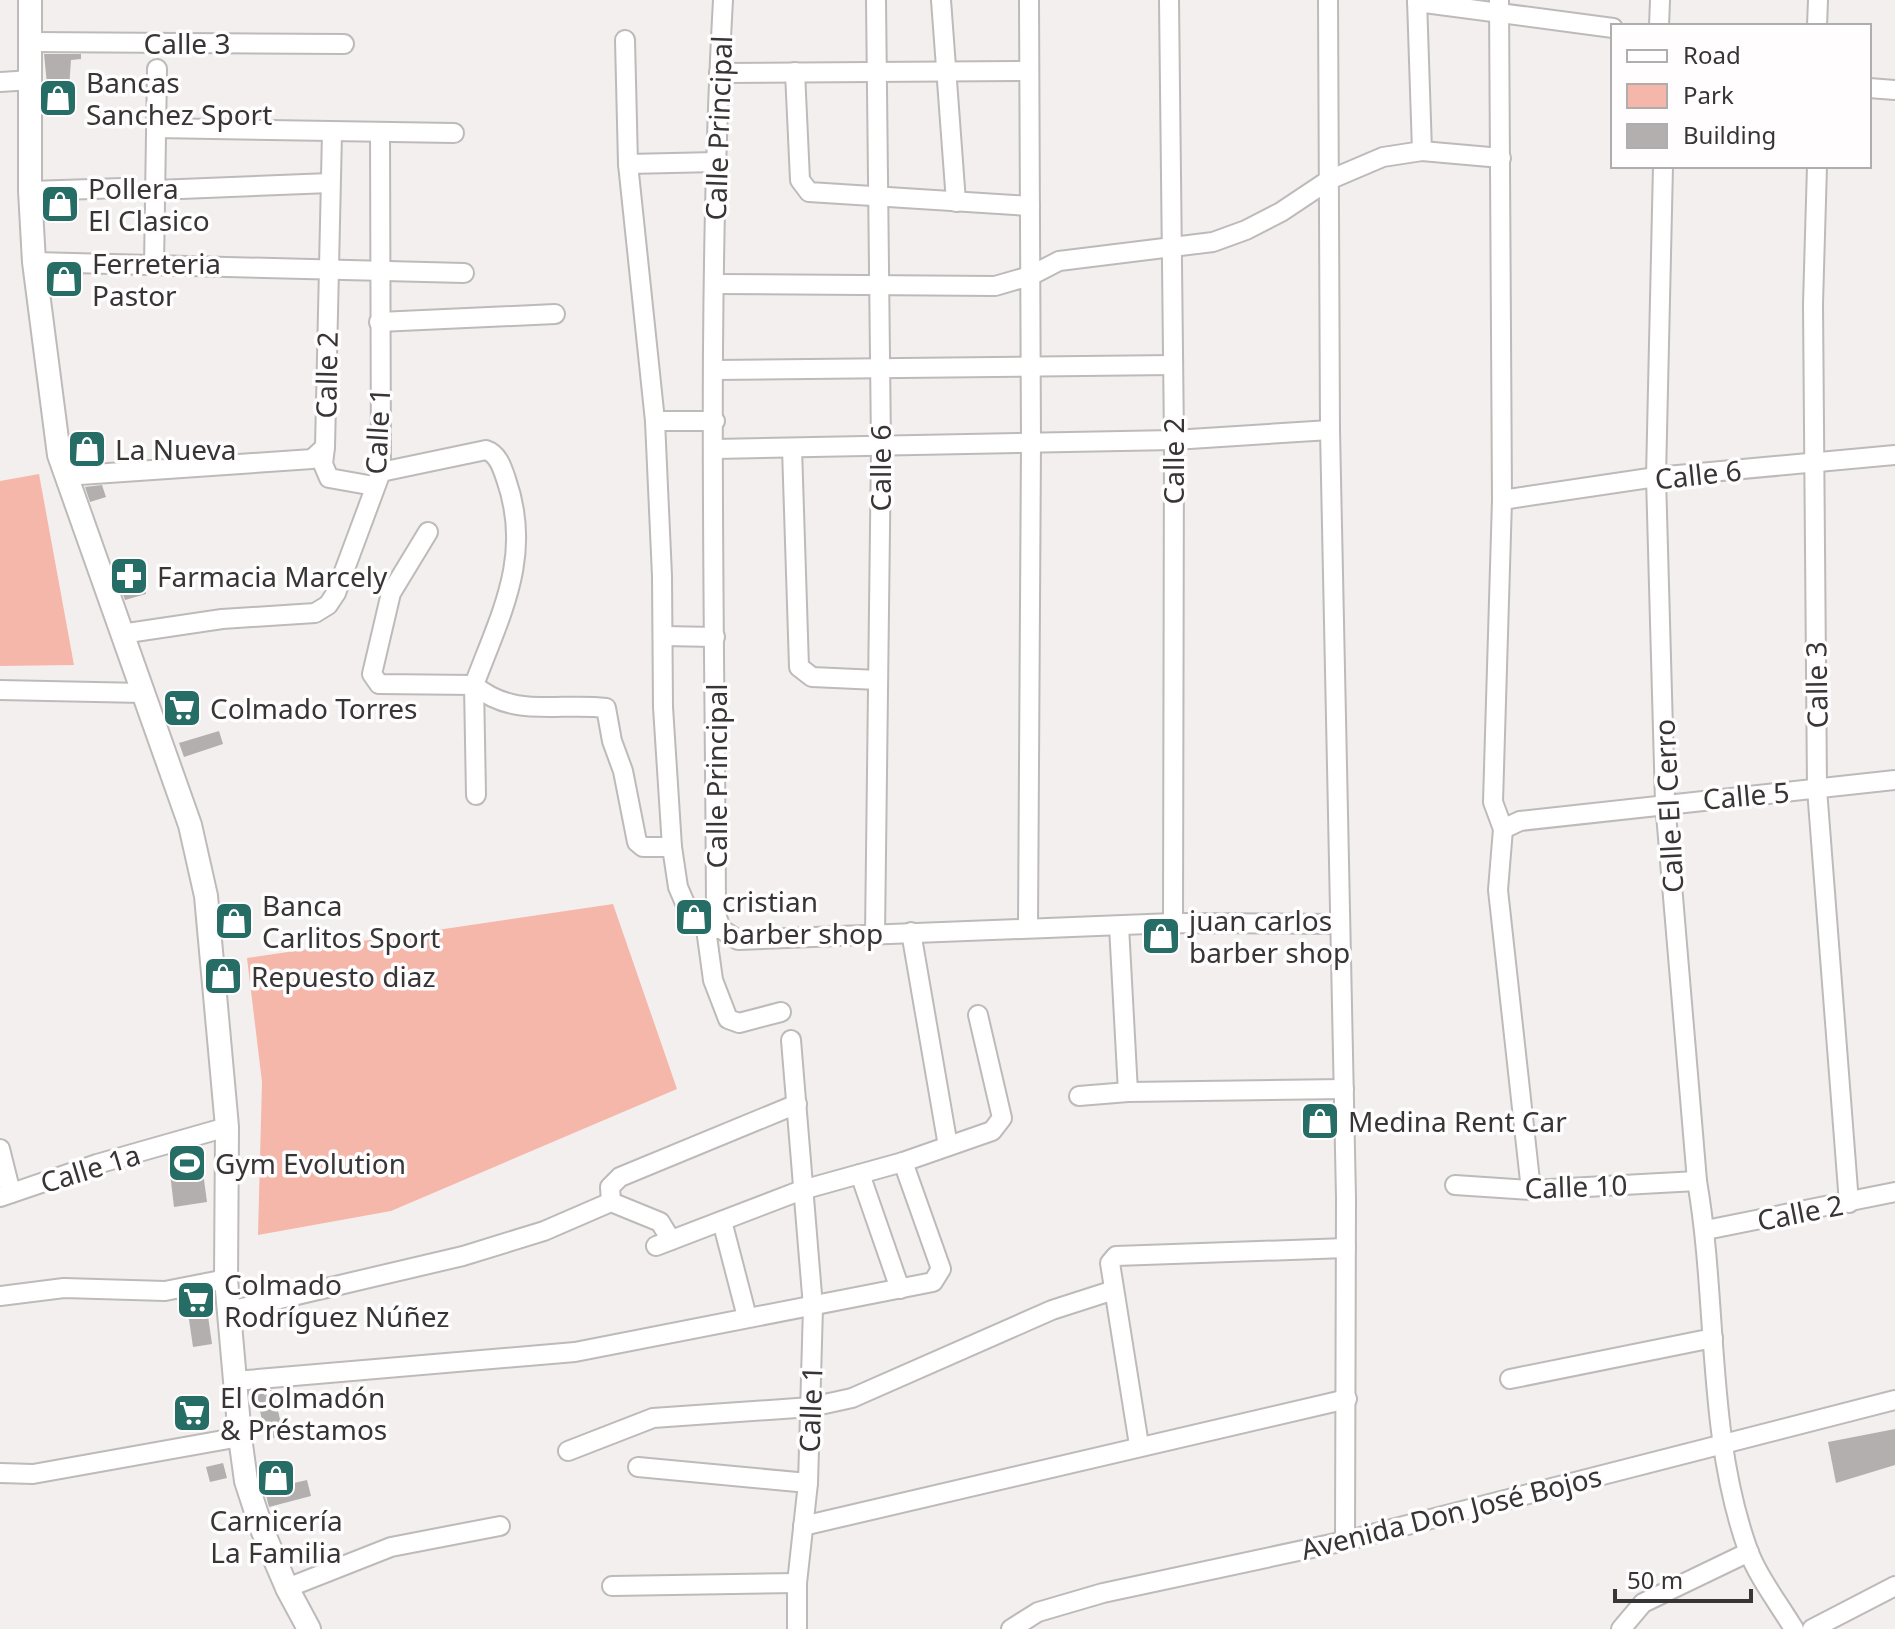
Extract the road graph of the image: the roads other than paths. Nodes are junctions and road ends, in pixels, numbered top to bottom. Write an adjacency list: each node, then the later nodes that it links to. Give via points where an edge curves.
1 (30, 0): 16 (main road)
2 (723, 0): 23 (street, Calle Principal)
3 (876, 0): 22 (street, Calle 6)
4 (941, 0): 19 (street)
5 (1029, 0): 20 (street)
6 (1169, 0): 46 (street, Calle 2)
7 (1328, 0): 38 (street)
8 (1660, 0): 12 (street)
9 (1818, 0): 13 (street)
10 (1417, 1): 11 (street); 32 (street)
11 (1499, 5): 14 (street); 33 (street)
12 (1659, 24)
13 (1817, 24)
14 (1611, 28)
15 (625, 40): 35 (street)
16 (31, 42): 17 (street, Calle 3); 24 (main road)
17 (344, 44)
18 (157, 69): 28 (street)
19 (947, 71): 20 (street); 22 (street); 44 (street)
20 (1029, 71): 45 (street)
21 (795, 72): 22 (street); 23 (street); 43 (street, via 803,187 825,195)
22 (877, 72): 43 (street, Calle 6)
23 (719, 73): 34 (street, Calle Principal)
24 (32, 80): 25 (street); 42 (main road)
25 (0, 82)
26 (1871, 88): 27 (street)
27 (1895, 90)
28 (156, 128): 29 (street); 41 (street)
29 (332, 133): 30 (street); 39 (street, Calle 2)
30 (380, 133): 31 (street); 50 (street, Calle 1)
31 (454, 133)
32 (1422, 151): 33 (street); 38 (street, via 1383,157)
33 (1501, 158): 75 (street)
34 (716, 162): 35 (street); 53 (street, Calle Principal)
35 (628, 164): 61 (street)
36 (1663, 168): 73 (street, Calle El Cerro)
37 (1817, 168): 71 (street, Calle 3)
38 (1329, 180): 46 (street, via 1246,230 1213,242); 63 (street)
39 (330, 183): 41 (street); 49 (street, Calle 2)
40 (123, 188): 42 (street)
41 (156, 190): 48 (street)
42 (30, 191): 47 (main road)
43 (878, 197): 44 (street); 54 (street, Calle 6)
44 (956, 202): 45 (street)
45 (1030, 206): 52 (street)
46 (1172, 246): 52 (street, via 1059,261); 57 (street, Calle 2)
47 (34, 262): 48 (street); 72 (main road)
48 (154, 266): 49 (street)
49 (329, 270): 50 (street); 66 (street, Calle 2)
50 (379, 272): 51 (street); 56 (street, Calle 1)
51 (464, 273)
52 (1030, 276): 54 (street, via 995,286); 58 (street)
53 (715, 284): 54 (street); 60 (street, Calle Principal)
54 (879, 287): 59 (street, Calle 6)
55 (555, 314): 56 (street)
56 (379, 322): 74 (street, Calle 1)
57 (1173, 365): 58 (street); 64 (street, Calle 2)
58 (1029, 367): 59 (street); 65 (street)
59 (880, 368): 60 (street); 67 (street, Calle 6)
60 (715, 370): 62 (street, Calle Principal)
61 (655, 421): 62 (street); 78 (street)
62 (715, 421): 69 (street, Calle Principal)
63 (1330, 430): 64 (street); 91 (street)
64 (1174, 440): 65 (street); 90 (street, Calle 2)
65 (1031, 443): 67 (street); 93 (street)
66 (325, 447): 72 (street, Calle 2, via 312,459); 74 (street, via 323,464 329,478)
67 (881, 447): 68 (street); 80 (street, Calle 6)
68 (792, 448): 69 (street); 80 (street, via 799,667 812,677)
69 (715, 449): 79 (street, Calle Principal)
70 (1895, 455): 71 (street, Calle 6)
71 (1814, 462): 73 (street, Calle 6); 85 (street, Calle 3)
72 (65, 476): 77 (main road)
73 (1656, 477): 75 (street, Calle 6); 87 (street, Calle El Cerro)
74 (377, 479): 77 (street, Calle 1, via 336,593 315,613 222,619); 81 (street, via 486,450 500,463 518,516 516,563)
75 (1502, 500): 88 (street, via 1493,802)
76 (428, 532): 81 (street, via 391,593 374,681)
77 (121, 634): 83 (main road)
78 (663, 636): 79 (street); 89 (street)
79 (715, 637): 94 (street, Calle Principal)
80 (878, 680): 96 (street, Calle 6)
81 (474, 685): 86 (street); 89 (street, via 508,705 606,708 637,842 643,847)
82 (0, 690): 83 (street)
83 (143, 693): 104 (main road, via 190,825 206,896)
84 (1895, 780): 85 (street, Calle 5)
85 (1817, 789): 87 (street, Calle 5); 116 (street, Calle 3)
86 (476, 795)
87 (1665, 802): 88 (street, Calle 5, via 1520,821); 109 (street, Calle El Cerro)
88 (1503, 829): 112 (street, via 1498,890)
89 (672, 847): 94 (street, via 684,905 693,922)
90 (1173, 923): 91 (street); 92 (street)
91 (1340, 924): 100 (street)
92 (1119, 926): 93 (street); 101 (street)
93 (1028, 927): 95 (street)
94 (714, 929): 96 (street, via 738,940); 97 (street, Calle Principal, via 713,980 728,1019 739,1023)
95 (911, 932): 96 (street); 105 (street)
96 (875, 935)
97 (781, 1012)
98 (978, 1015): 105 (street, via 1000,1124)
99 (791, 1040): 103 (street, Calle 1)
100 (1344, 1089): 101 (street); 119 (street)
101 (1128, 1092): 102 (street)
102 (1079, 1096)
103 (797, 1104): 111 (street, Calle 1); 115 (street, via 620,1177 610,1187)
104 (227, 1127): 114 (street, Calle 1a); 120 (main road)
105 (948, 1146): 107 (street)
106 (0, 1149): 114 (street)
107 (903, 1162): 108 (street); 121 (street, via 941,1269 933,1282)
108 (860, 1174): 111 (street); 121 (street)
109 (1697, 1181): 112 (street, Calle 10); 118 (street, Calle El Cerro)
110 (1455, 1185): 112 (street, Calle 10)
111 (802, 1190): 117 (street); 124 (street, Calle 1)
112 (1531, 1190)
113 (1895, 1192): 116 (street, Calle 2)
114 (6, 1195)
115 (611, 1202): 117 (street, via 660,1222 664,1243); 125 (street, via 544,1231 463,1256)
116 (1849, 1203): 118 (street, Calle 2)
117 (722, 1221): 126 (street)
118 (1706, 1230): 127 (street, Calle El Cerro)
119 (1346, 1248): 122 (street, via 1116,1256 1110,1263); 130 (street)
120 (226, 1279): 123 (street, via 165,1291 64,1288); 125 (main road)
121 (900, 1289): 124 (street)
122 (1114, 1290): 132 (street, via 1052,1310 852,1398); 135 (street)
123 (0, 1296)
124 (813, 1307): 126 (street); 132 (street, Calle 1)
125 (229, 1311): 129 (main road)
126 (747, 1317): 129 (street, via 575,1352)
127 (1713, 1338): 128 (street); 134 (street, Calle El Cerro)
128 (1510, 1379)
129 (235, 1381): 133 (main road)
130 (1347, 1399): 135 (street); 142 (street)
131 (1895, 1400): 134 (street, Avenida Don José Bojos)
132 (811, 1407): 136 (street, via 653,1418); 139 (street, Calle 1)
133 (240, 1437): 138 (street, via 33,1474); 147 (main road, via 246,1481)
134 (1723, 1444): 142 (street, Avenida Don José Bojos); 143 (street)
135 (1139, 1445): 141 (street)
136 (568, 1451)
137 (638, 1467): 139 (street)
138 (0, 1473)
139 (808, 1483): 141 (street, Calle 1)
140 (500, 1526): 147 (street, via 391,1547)
141 (803, 1526): 144 (street, Calle 1)
142 (1345, 1541): 150 (street, Avenida Don José Bojos, via 1103,1593 1038,1612)
143 (1749, 1552): 151 (street, via 1643,1603); 152 (street)
144 (797, 1583): 145 (street); 149 (street, Calle 1)
145 (612, 1586)
146 (1895, 1586): 153 (street)
147 (287, 1588): 148 (main road)
148 (309, 1629)
149 (797, 1629)
150 (1011, 1629)
151 (1621, 1629)
152 (1794, 1629)
153 (1812, 1629)

